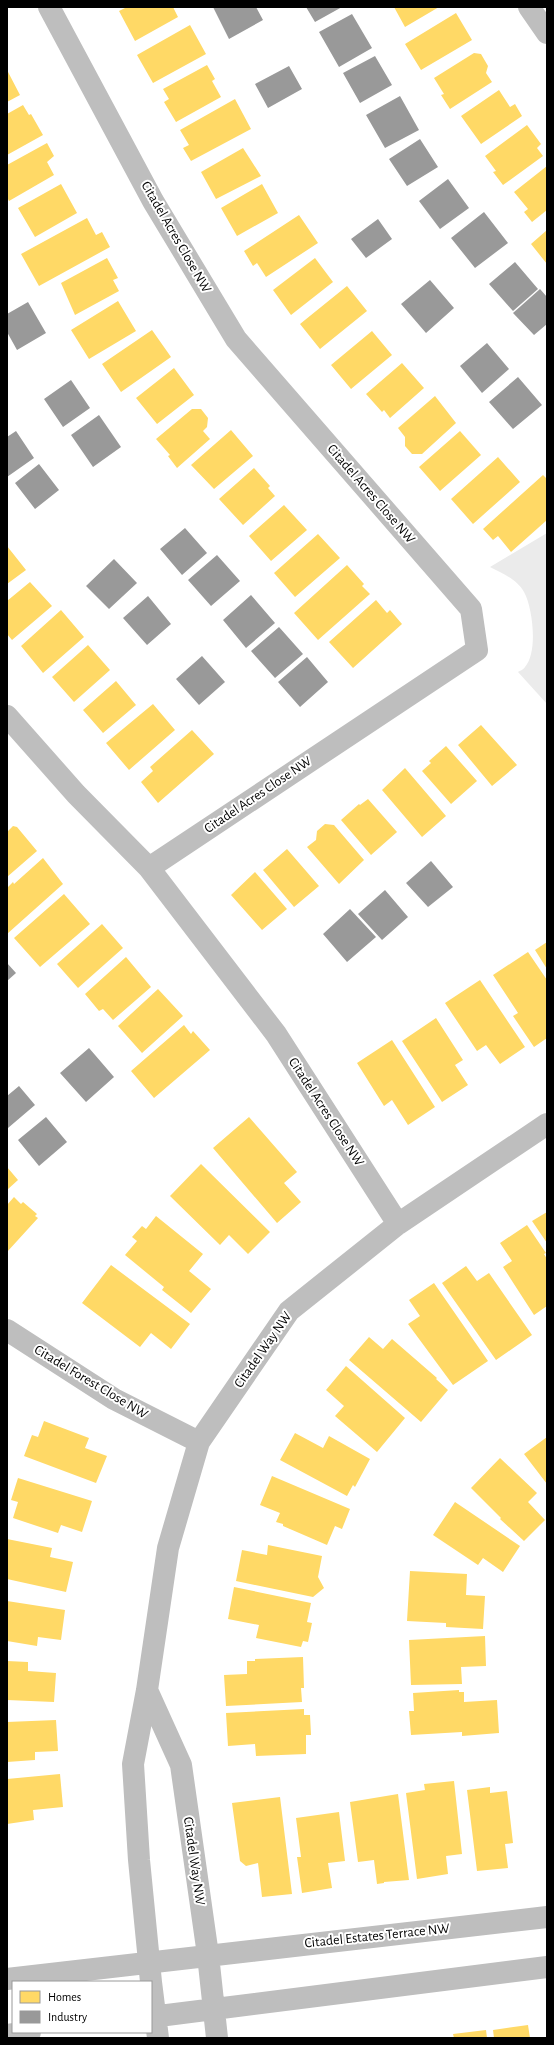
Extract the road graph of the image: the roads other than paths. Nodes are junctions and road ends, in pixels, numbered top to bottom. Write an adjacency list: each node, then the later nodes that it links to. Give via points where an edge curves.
1 (48, 7): 5 (street, Citadel Acres Close NW, via 153,200 236,339 471,610 477,650)
2 (529, 7): 3 (street)
3 (547, 34)
4 (7, 716): 5 (street, Citadel Acres Close NW, via 76,794)
5 (149, 868): 7 (street, Citadel Acres Close NW, via 276,1034)
6 (547, 1124): 7 (street, Citadel Way NW)
7 (398, 1224): 9 (street, Citadel Way NW, via 289,1311)
8 (7, 1330): 9 (street, Citadel Forest Close NW, via 114,1399)
9 (199, 1442): 10 (street, Citadel Way NW, via 168,1548)
10 (147, 1690): 12 (street, Citadel Way NW, via 181,1766); 14 (street, Citadel Way NW, via 133,1764)
11 (547, 1917): 12 (street, Citadel Estates Terrace NW)
12 (208, 1955): 14 (street, Citadel Estates Terrace NW); 17 (street, Citadel Way NW)
13 (547, 1967): 17 (street)
14 (150, 1975): 15 (street, Citadel Estates Terrace NW)
15 (7, 1979)
16 (152, 2002): 18 (street, Citadel Way NW)
17 (214, 2010): 18 (street); 22 (street, Citadel Way NW)
18 (153, 2016): 21 (street, Citadel Way NW)
19 (22, 2033): 20 (street)
20 (7, 2035)
21 (158, 2038)
22 (217, 2038)

